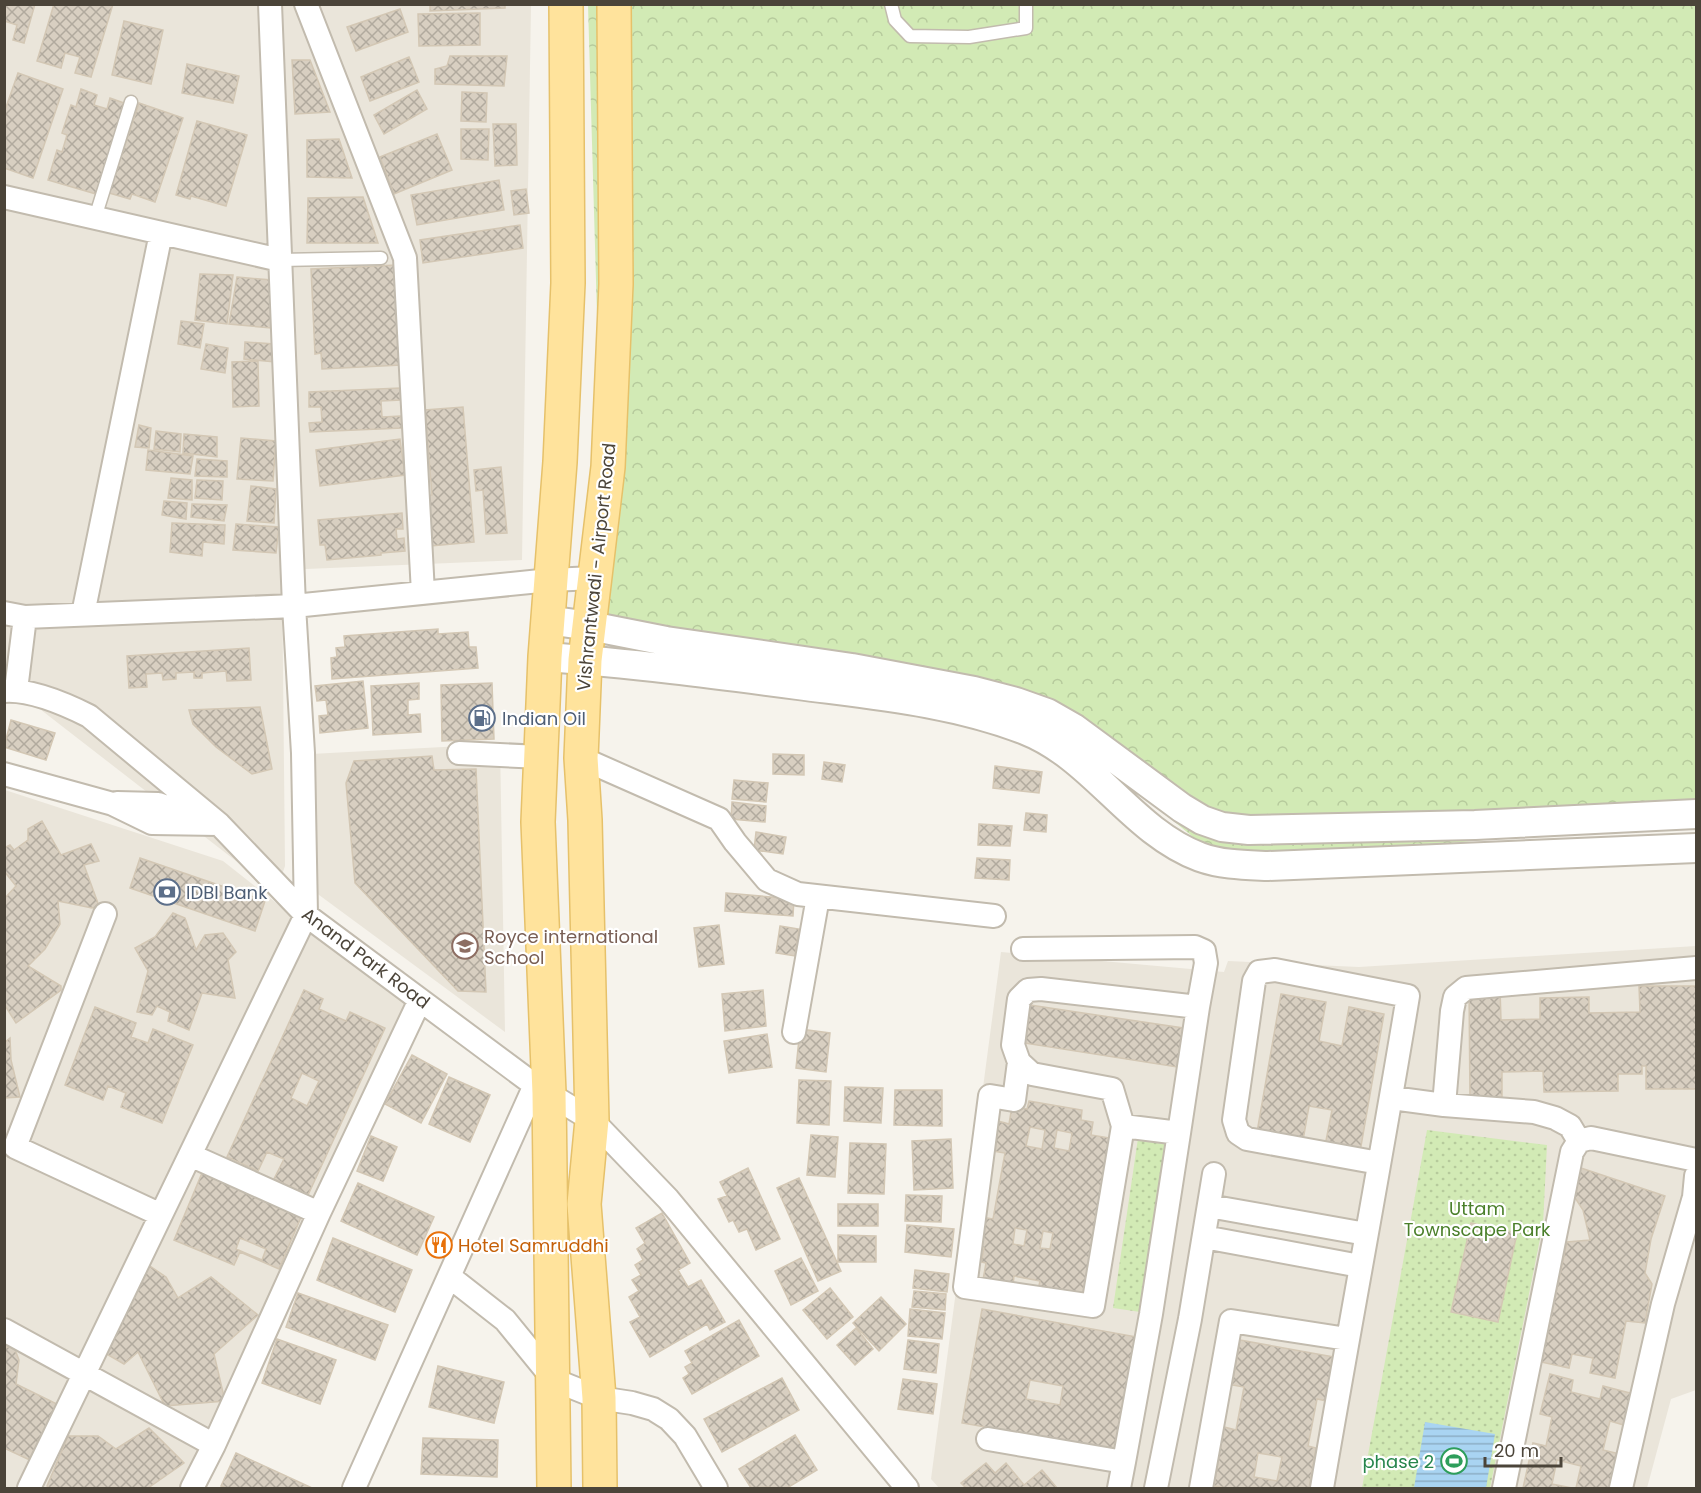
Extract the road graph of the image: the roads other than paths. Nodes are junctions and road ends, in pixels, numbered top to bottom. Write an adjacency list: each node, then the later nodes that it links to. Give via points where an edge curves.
1 (270, 4): 12 (street)
2 (306, 4): 15 (street, via 405,258)
3 (566, 4): 14 (main road, via 568,284)
4 (614, 4): 13 (main road, Vishrantwadi - Airport Road, via 616,284 608,467)
5 (891, 4): 6 (lane, via 895,20 910,36 969,37 1026,28)
6 (1026, 4)
7 (131, 102): 9 (lane)
8 (4, 197): 9 (street)
9 (96, 218): 10 (street)
10 (161, 233): 12 (street); 18 (street)
11 (381, 258): 12 (lane)
12 (280, 260): 16 (street)
13 (596, 578): 14 (street); 20 (main road, Vishrantwadi - Airport Road)
14 (550, 580): 15 (street); 19 (main road)
15 (423, 593): 16 (street)
16 (294, 606): 18 (street); 33 (street, via 303,753)
17 (15, 615): 18 (street); 23 (street)
18 (83, 615)
19 (547, 620): 20 (street); 21 (main road)
20 (590, 626): 22 (main road, Vishrantwadi - Airport Road); 28 (street, via 852,668 1016,702 1075,729 1182,808 1222,827 1249,830 1475,825)
21 (545, 657): 22 (street); 25 (main road)
22 (585, 660): 26 (main road, Vishrantwadi - Airport Road); 30 (street, via 866,694 960,710 1014,727 1047,740 1074,759 1168,840 1200,857 1226,864 1268,866)
23 (10, 690): 29 (street, Anand Park Road, via 67,705 88,716)
24 (459, 753): 25 (street)
25 (541, 757): 41 (main road, via 538,822)
26 (581, 758): 31 (street, via 719,819 767,880 798,894); 44 (main road, Vishrantwadi - Airport Road)
27 (4, 774): 29 (street, via 113,804 152,823)
28 (1696, 814)
29 (219, 824): 33 (street, Anand Park Road)
30 (1696, 848)
31 (818, 897): 34 (street); 39 (street)
32 (105, 914): 54 (street, via 15,1147)
33 (306, 915): 37 (street, Anand Park Road); 48 (street)
34 (994, 916)
35 (1023, 949): 38 (street, via 1195,947 1204,951 1206,963)
36 (1696, 968): 43 (street, via 1466,988 1455,997 1452,1011)
37 (420, 1000): 41 (street, Anand Park Road); 53 (street)
38 (1198, 1007): 40 (street, via 1041,988 1028,990 1019,999 1012,1045); 46 (street)
39 (794, 1032)
40 (1019, 1062): 45 (street, via 1032,1074 1112,1089); 45 (street, via 1014,1100 990,1096 965,1287 1093,1306)
41 (542, 1089): 44 (street, Anand Park Road); 58 (street); 62 (main road)
42 (1392, 1098): 43 (street); 49 (street); 49 (street, via 1408,996 1275,970 1260,972 1254,981 1234,1120 1238,1133 1247,1139)
43 (1444, 1105): 47 (street, via 1534,1112 1570,1126)
44 (592, 1120): 63 (main road, Vishrantwadi - Airport Road, via 584,1204); 73 (street, Anand Park Road, via 669,1199)
45 (1123, 1126): 46 (street)
46 (1179, 1132): 66 (street)
47 (1579, 1141): 50 (street, via 1591,1138); 78 (street, via 1572,1152)
48 (190, 1155): 53 (street); 54 (street)
49 (1379, 1162): 55 (street)
50 (1695, 1168): 79 (street, via 1694,1197 1663,1304)
51 (1214, 1174): 52 (street)
52 (1209, 1206): 55 (street); 56 (street)
53 (319, 1213): 65 (street)
54 (161, 1215): 61 (street)
55 (1366, 1234): 57 (street)
56 (1204, 1237): 57 (street); 75 (street)
57 (1360, 1266): 60 (street)
58 (450, 1276): 62 (street, via 505,1320); 69 (street)
59 (4, 1330): 61 (street)
60 (1347, 1339): 76 (street, via 1231,1321); 77 (street)
61 (84, 1374): 65 (street); 67 (street)
62 (554, 1380): 63 (street); 70 (main road)
63 (599, 1398): 71 (main road, Vishrantwadi - Airport Road); 72 (street, via 653,1409 669,1419)
64 (987, 1438): 66 (street)
65 (214, 1445): 68 (street)
66 (1124, 1462): 74 (street)
67 (29, 1488)
68 (192, 1488)
69 (354, 1488)
70 (554, 1488)
71 (600, 1488)
72 (716, 1488)
73 (907, 1488)
74 (1119, 1488)
75 (1156, 1488)
76 (1201, 1488)
77 (1322, 1488)
78 (1504, 1488)
79 (1621, 1488)

